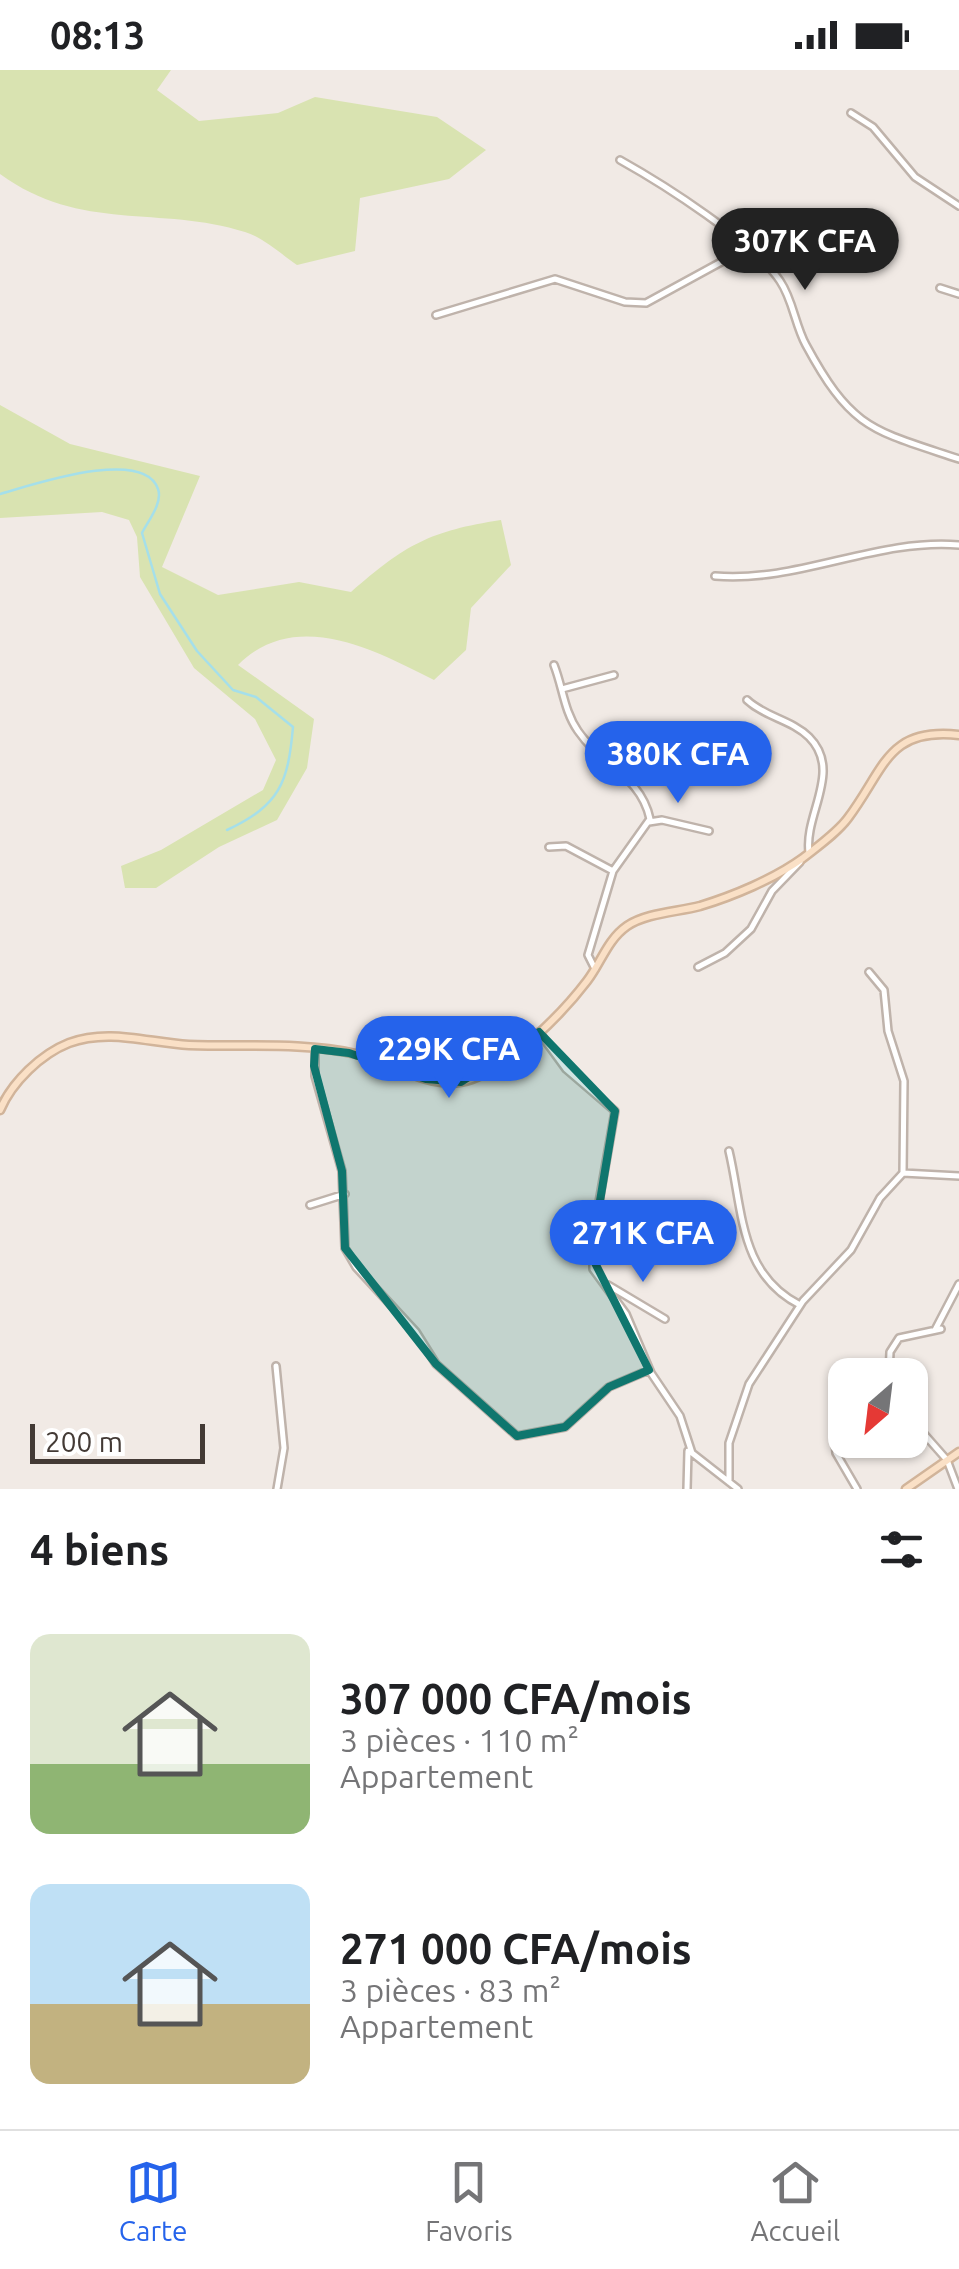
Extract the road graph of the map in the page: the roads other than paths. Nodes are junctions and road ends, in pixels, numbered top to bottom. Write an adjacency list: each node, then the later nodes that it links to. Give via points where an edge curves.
1 (851, 113): 3 (street, via 873,127 915,176)
2 (620, 160): 4 (street, via 668,186)
3 (959, 206)
4 (756, 257): 7 (street, via 723,261 646,303 555,279); 8 (street, via 780,281 804,343 854,418)
5 (940, 288): 6 (street)
6 (959, 294)
7 (436, 315)
8 (959, 460)
9 (959, 545): 10 (street, via 914,543 782,574)
10 (715, 576)
11 (554, 666): 13 (street)
12 (614, 674): 13 (street)
13 (562, 689): 16 (street, via 578,732 634,782)
14 (747, 700): 19 (street, via 805,733 817,749 824,786 810,831)
15 (959, 735): 19 (street, via 929,732 907,740 847,819)
16 (649, 822): 17 (street); 21 (street)
17 (709, 832)
18 (550, 847): 21 (street, via 566,846)
19 (815, 847): 20 (street)
20 (802, 859): 22 (street, via 772,891 750,930); 23 (street, via 703,905 631,924)
21 (613, 871): 23 (street, via 589,946)
22 (698, 968)
23 (595, 969): 25 (street)
24 (869, 972): 29 (street, via 884,990 904,1080)
25 (539, 1032): 26 (street, via 494,1068 461,1082); 33 (street, via 566,1068 615,1112 591,1255)
26 (315, 1049): 27 (street, via 123,1036 78,1040 39,1061); 31 (street, via 315,1076)
27 (0, 1110)
28 (729, 1151): 35 (street, via 752,1258 772,1288)
29 (902, 1173): 30 (street); 35 (street, via 851,1250)
30 (959, 1176)
31 (345, 1194): 32 (street); 39 (street, via 345,1248 356,1267 436,1364 517,1436 565,1428 608,1388)
32 (310, 1205)
33 (602, 1281): 36 (street); 39 (street, via 626,1314)
34 (959, 1284): 37 (street, via 938,1330 893,1343)
35 (800, 1305): 45 (street, via 738,1409)
36 (665, 1320)
37 (891, 1358)
38 (276, 1366): 46 (street, via 284,1448)
39 (649, 1370): 41 (street, via 680,1416)
40 (928, 1438): 44 (street)
41 (689, 1448): 45 (street); 47 (street)
42 (959, 1452): 44 (street)
43 (839, 1458): 49 (street)
44 (947, 1460): 50 (street); 51 (street)
45 (729, 1482): 48 (street)
46 (277, 1489)
47 (687, 1489)
48 (738, 1489)
49 (857, 1489)
50 (906, 1489)
51 (958, 1489)

